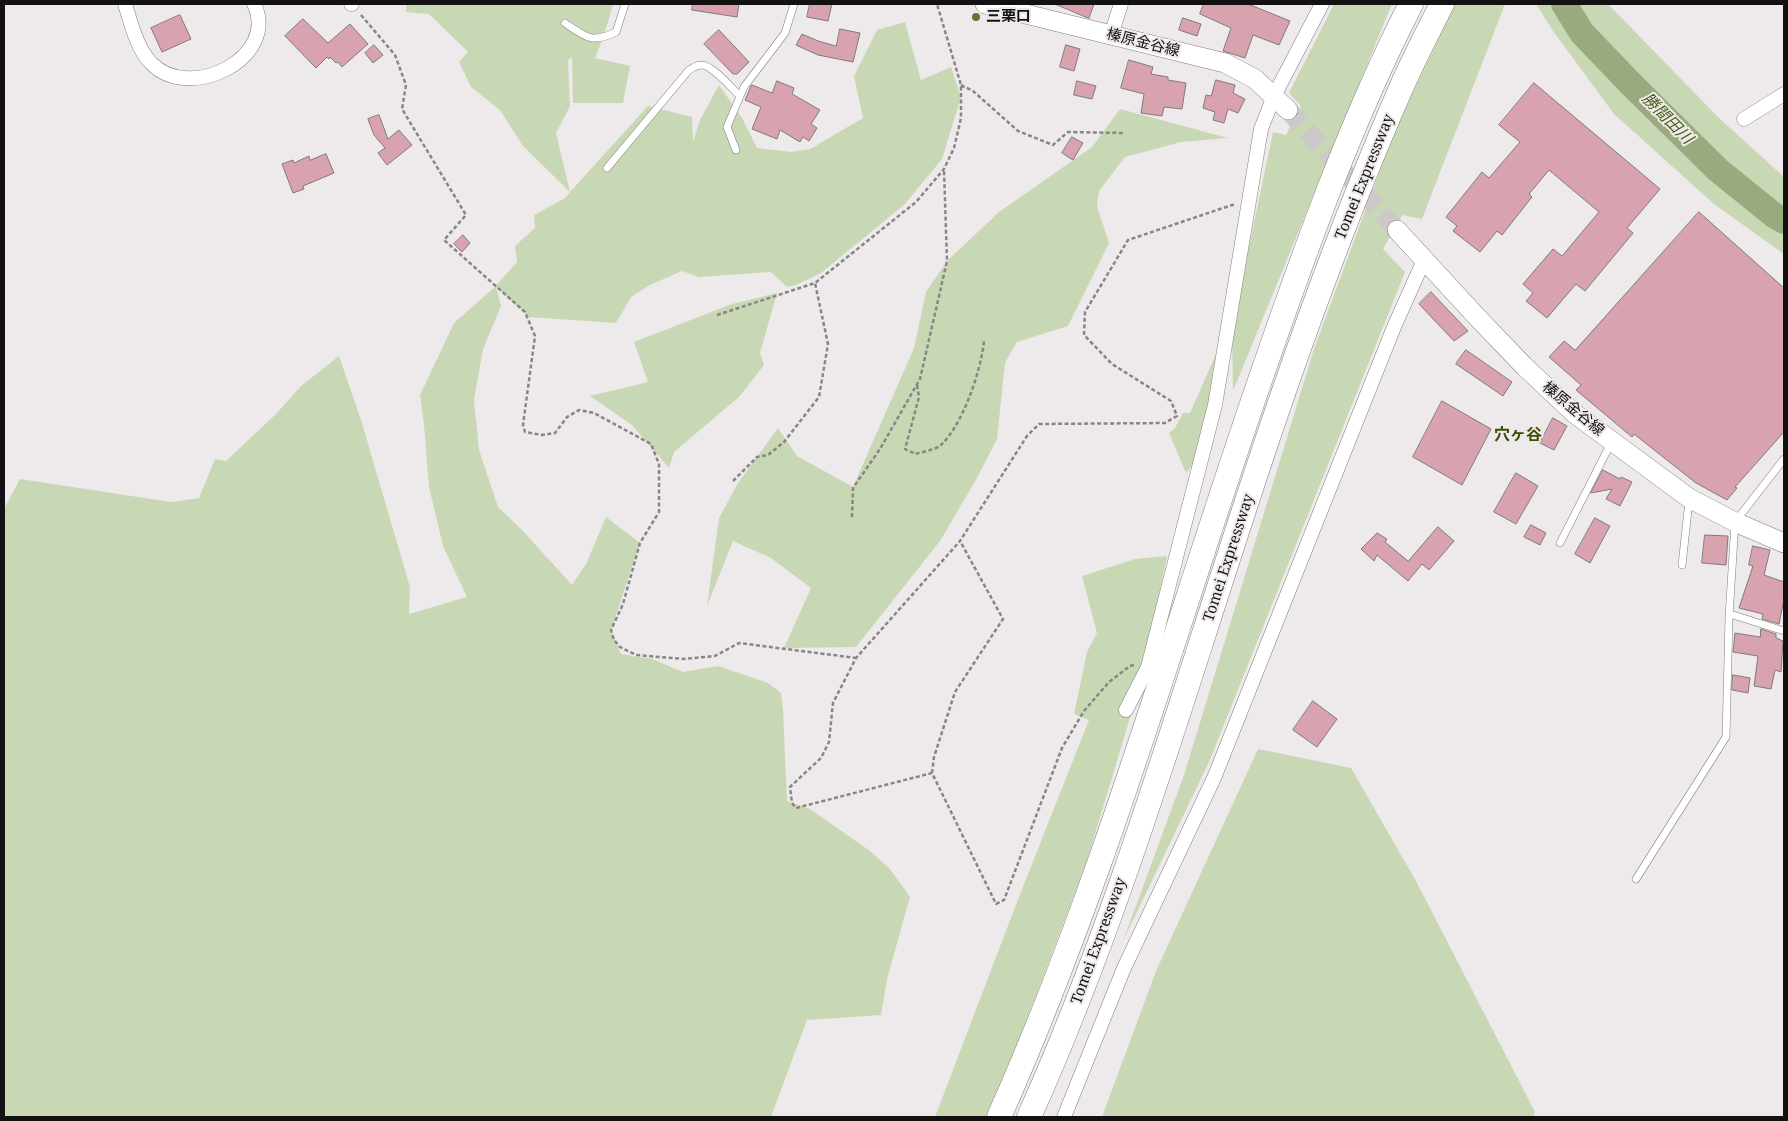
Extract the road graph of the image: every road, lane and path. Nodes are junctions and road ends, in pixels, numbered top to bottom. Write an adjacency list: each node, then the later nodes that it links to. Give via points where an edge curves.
1 (125, 4): 11 (street, via 141,48 150,62 163,74 178,78 204,78 234,65 247,53 259,32)
2 (352, 4): 43 (path, via 395,56 406,85 402,109 466,215 444,240 525,312 535,336 523,425 525,432 555,433 567,417 579,410 594,413 652,444 659,464 659,512 640,543 611,630 614,640 636,655 684,659 715,656 739,643)
3 (625, 4): 12 (lane, via 616,32 604,38 585,37)
4 (794, 4): 16 (lane, via 785,33)
5 (937, 4): 14 (path)
6 (985, 4): 13 (main road, 榛原金谷線)
7 (1121, 4): 13 (street)
8 (1322, 4): 17 (street)
9 (1410, 4): 48 (highway, Tomei Expressway, via 1363,106 1288,298 1096,873 1032,1044)
10 (1442, 4): 49 (highway, Tomei Expressway, via 1398,94 1332,258 1247,501 1150,804 1092,964)
11 (260, 6)
12 (565, 23)
13 (1111, 35): 17 (main road, 榛原金谷線, via 1225,63 1255,79)
14 (961, 85): 20 (path, via 973,91 1018,131 1053,145 1068,132); 23 (path, via 961,118 954,148)
15 (1784, 94): 19 (street)
16 (740, 96): 21 (lane, via 727,127); 22 (lane, via 712,69 703,65 689,70)
17 (1274, 96): 18 (main road, 榛原金谷線); 24 (street, via 1261,129)
18 (1288, 110)
19 (1744, 119)
20 (1124, 133)
21 (736, 150)
22 (607, 168)
23 (944, 169): 27 (path, via 916,202); 30 (path, via 947,261)
24 (1248, 206): 37 (path, via 1232,205 1128,240 1085,312 1084,335 1112,364 1171,400 1176,416 1165,423 1040,424 1027,436); 44 (street, via 1215,405)
25 (1397, 230): 26 (main road, 榛原金谷線)
26 (1424, 260): 31 (main road, 榛原金谷線, via 1524,366 1575,414); 50 (street, via 1394,327 1214,778 1124,968)
27 (815, 283): 28 (path); 33 (path, via 828,344 819,397 784,442 768,455 757,457)
28 (717, 315)
29 (984, 341): 30 (path, via 982,358 966,406 954,427 940,446 915,454 905,449 919,397)
30 (917, 384): 35 (path, via 880,449 853,488)
31 (1612, 441): 34 (main road, 榛原金谷線); 38 (lane)
32 (1784, 459): 36 (lane)
33 (733, 481)
34 (1689, 498): 36 (main road, 榛原金谷線); 40 (lane)
35 (852, 517)
36 (1735, 522): 39 (main road, 榛原金谷線); 41 (lane)
37 (960, 541): 43 (path); 46 (path, via 1003,619 955,692)
38 (1560, 543)
39 (1784, 543)
40 (1682, 565)
41 (1730, 614): 42 (lane); 47 (lane, via 1726,737)
42 (1784, 631)
43 (856, 658): 46 (path, via 833,703 828,742 821,758 790,787 792,803 796,808)
44 (1150, 661): 45 (street); 46 (path, via 1130,666 1109,682 1084,711 1062,748 1004,900 996,904)
45 (1126, 710)
46 (932, 773)
47 (1636, 880)
48 (999, 1117)
49 (1029, 1117)
50 (1064, 1117)

